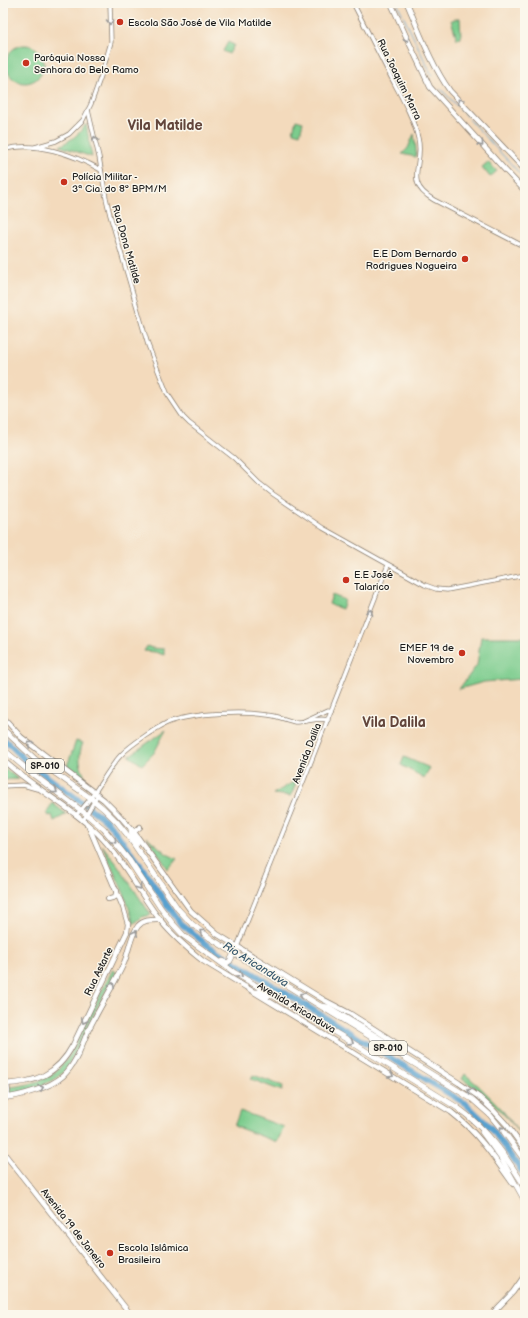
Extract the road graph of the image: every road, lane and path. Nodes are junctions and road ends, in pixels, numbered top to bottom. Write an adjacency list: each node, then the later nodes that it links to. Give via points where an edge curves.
1 (110, 3): 5 (street, one-way to 5, via 111,42)
2 (353, 3): 17 (street, Rua Joaquim Marra, via 415,128 420,149 416,178 422,192)
3 (391, 3): 16 (main road, one-way to 16, via 430,87)
4 (407, 3): 15 (main road, one-way to 4, via 446,85 433,64)
5 (88, 110): 6 (street); 7 (street, Rua Dona Matilde)
6 (83, 120): 7 (street); 8 (street, via 71,133)
7 (90, 120): 12 (street, Rua Dona Matilde, one-way to 7)
8 (56, 142): 9 (street); 11 (street)
9 (35, 147): 10 (street, via 20,146); 11 (street)
10 (3, 150)
11 (56, 151): 13 (street)
12 (99, 157): 13 (street); 14 (street, Rua Dona Matilde)
13 (89, 163): 14 (street)
14 (101, 170): 18 (street, Rua Dona Matilde, via 110,215 142,328 167,394 178,410 189,423 234,458 259,483 324,528)
15 (525, 170)
16 (525, 191)
17 (525, 247)
18 (388, 565): 19 (street, Rua Dona Matilde, via 425,586 447,590); 20 (street, Avenida Dalila, one-way to 18)
19 (525, 575)
20 (331, 711): 22 (street, Avenida Dalila); 23 (street)
21 (3, 718): 29 (main road, Avenida Aricanduva, one-way to 21, via 21,737)
22 (328, 720): 23 (street, via 322,718); 42 (street, Avenida Dalila)
23 (304, 721): 29 (street, via 267,714 231,713 172,721 121,755)
24 (3, 728): 30 (highway, SP-010, via 35,759)
25 (3, 749): 31 (highway, SP-010, one-way to 31, via 47,786)
26 (3, 760): 28 (main road, Avenida Aricanduva)
27 (3, 786): 28 (street, via 23,785)
28 (40, 790): 32 (main road, Avenida Aricanduva)
29 (97, 792): 30 (street); 36 (main road, Avenida Aricanduva)
30 (92, 802): 31 (street); 37 (highway, SP-010, via 117,822)
31 (85, 811): 32 (street); 33 (street); 41 (highway, SP-010, one-way to 41, via 104,829 129,860 173,924)
32 (76, 816): 33 (main road, Avenida Aricanduva)
33 (83, 820): 34 (main road, Avenida Aricanduva)
34 (88, 825): 38 (main road, Rua Astarte); 40 (main road, Avenida Aricanduva, one-way to 40, via 114,850)
35 (140, 827): 36 (main road)
36 (132, 831): 37 (highway, via 132,835 157,872); 42 (main road, Avenida Aricanduva, via 183,901 217,934)
37 (157, 877): 43 (highway, SP-010, one-way to 37, via 192,924 178,909)
38 (117, 891): 39 (main road, via 115,896); 48 (main road, Rua Astarte, one-way to 48, via 128,919 127,932 70,1051 59,1066 42,1077 29,1082)
39 (108, 899)
40 (161, 920): 44 (main road, Avenida Aricanduva, via 188,950); 49 (main road, Rua Astarte, one-way to 40, via 51,1084 67,1072 122,966 138,926 148,920)
41 (198, 947): 43 (highway, via 228,963); 46 (highway, SP-010, one-way to 46, via 235,973)
42 (237, 947): 43 (highway); 47 (main road, Avenida Aricanduva)
43 (234, 955): 45 (highway, SP-010, one-way to 43)
44 (255, 992): 46 (highway, via 264,994 312,1022); 55 (main road, Avenida Aricanduva, one-way to 55, via 464,1122 482,1141)
45 (319, 1006): 47 (highway, via 328,1007 397,1049); 53 (highway, SP-010, one-way to 45, via 490,1115 472,1099)
46 (318, 1022): 50 (highway, SP-010, one-way to 50, via 449,1101)
47 (406, 1050): 51 (main road, Avenida Aricanduva, one-way to 47, via 506,1124 479,1097)
48 (5, 1084): 49 (main road, via 8,1092)
49 (5, 1098)
50 (470, 1117): 54 (highway, via 493,1140); 55 (highway, Avenida Aricanduva / SP-010, via 500,1158)
51 (525, 1150)
52 (3, 1152): 58 (main road, Avenida 19 de Janeiro)
53 (525, 1161)
54 (525, 1187)
55 (519, 1192): 56 (highway, Avenida Aricanduva / SP-010)
56 (525, 1201)
57 (525, 1275): 59 (main road)
58 (131, 1315)
59 (491, 1315)

